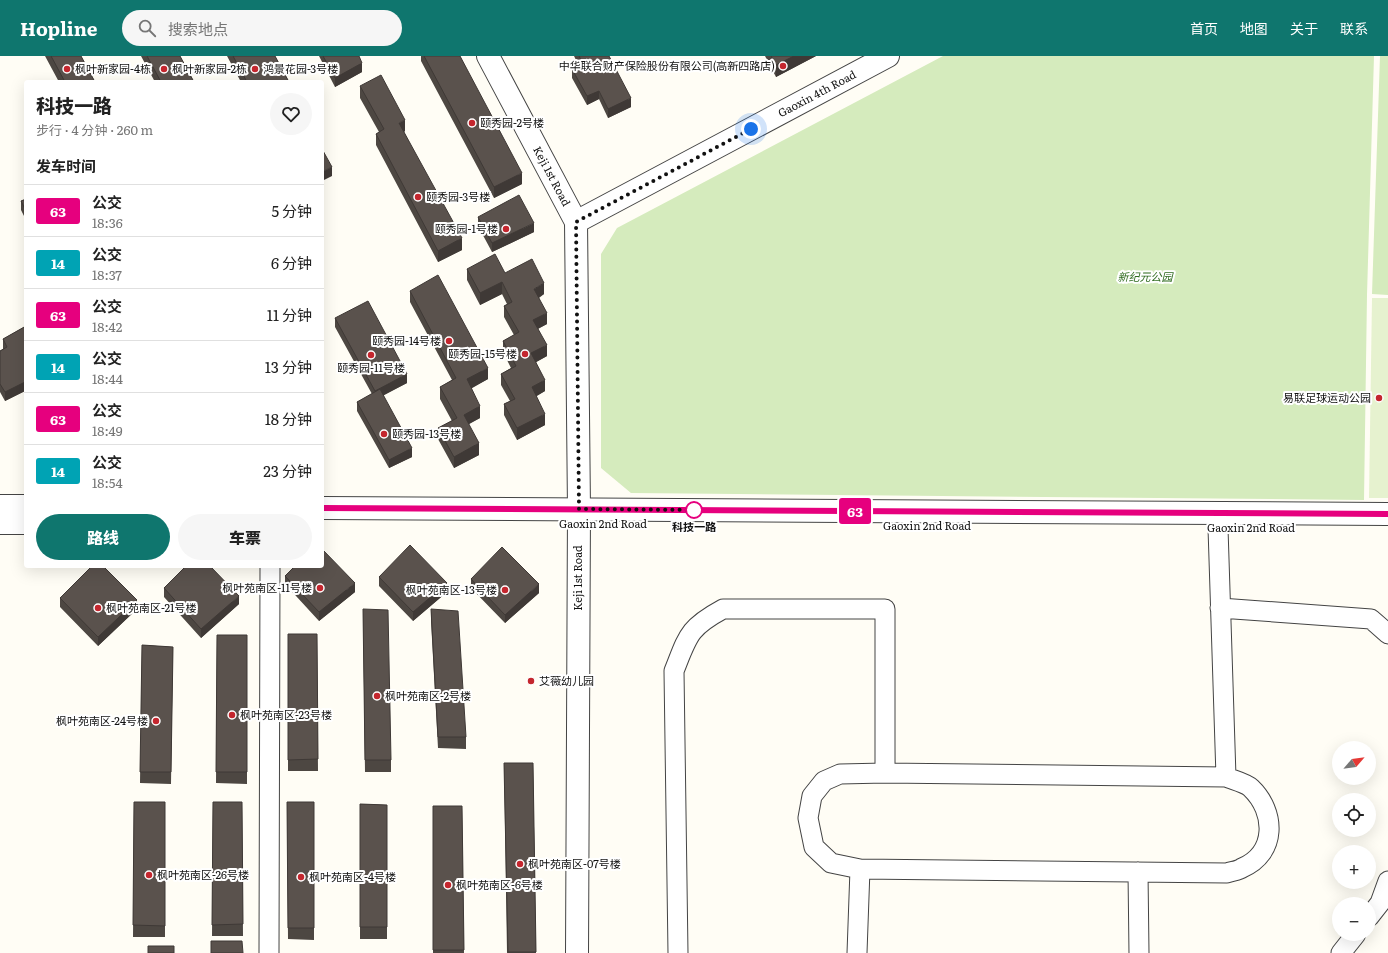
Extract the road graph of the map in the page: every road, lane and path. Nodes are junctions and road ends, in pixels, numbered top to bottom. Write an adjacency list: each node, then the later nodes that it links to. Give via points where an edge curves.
1 (488, 56): 3 (street, Keji 1st Road)
2 (888, 56): 3 (street, Gaoxin 4th Road)
3 (576, 222): 8 (street, Keji 1st Road)
4 (0, 506): 5 (street)
5 (24, 506)
6 (324, 508): 8 (street, Gaoxin 2nd Road)
7 (1388, 514): 8 (street, Gaoxin 2nd Road)
8 (579, 517): 11 (street, Gaoxin 2nd Road); 12 (street, Gaoxin 2nd Road); 25 (street, Keji 1st Road)
9 (0, 523): 10 (street)
10 (24, 523)
11 (324, 523)
12 (1218, 528): 13 (street, Gaoxin 2nd Road); 15 (street)
13 (1388, 528)
14 (270, 568): 24 (street)
15 (1220, 608): 16 (street, via 1371,619); 18 (street)
16 (1388, 634)
17 (885, 773): 18 (street); 19 (street, via 840,774 824,781 812,796 808,818 814,847 831,863); 26 (street, via 885,609 723,609 704,620 689,634 674,672)
18 (1226, 777): 20 (street, via 1250,787 1266,807 1270,835 1259,856 1243,868 1227,873)
19 (860, 870): 20 (street); 27 (street)
20 (1138, 872): 28 (street)
21 (1388, 882): 22 (street)
22 (1376, 908)
23 (1350, 941): 29 (street)
24 (269, 953)
25 (577, 953)
26 (678, 953)
27 (857, 953)
28 (1139, 953)
29 (1341, 953)

